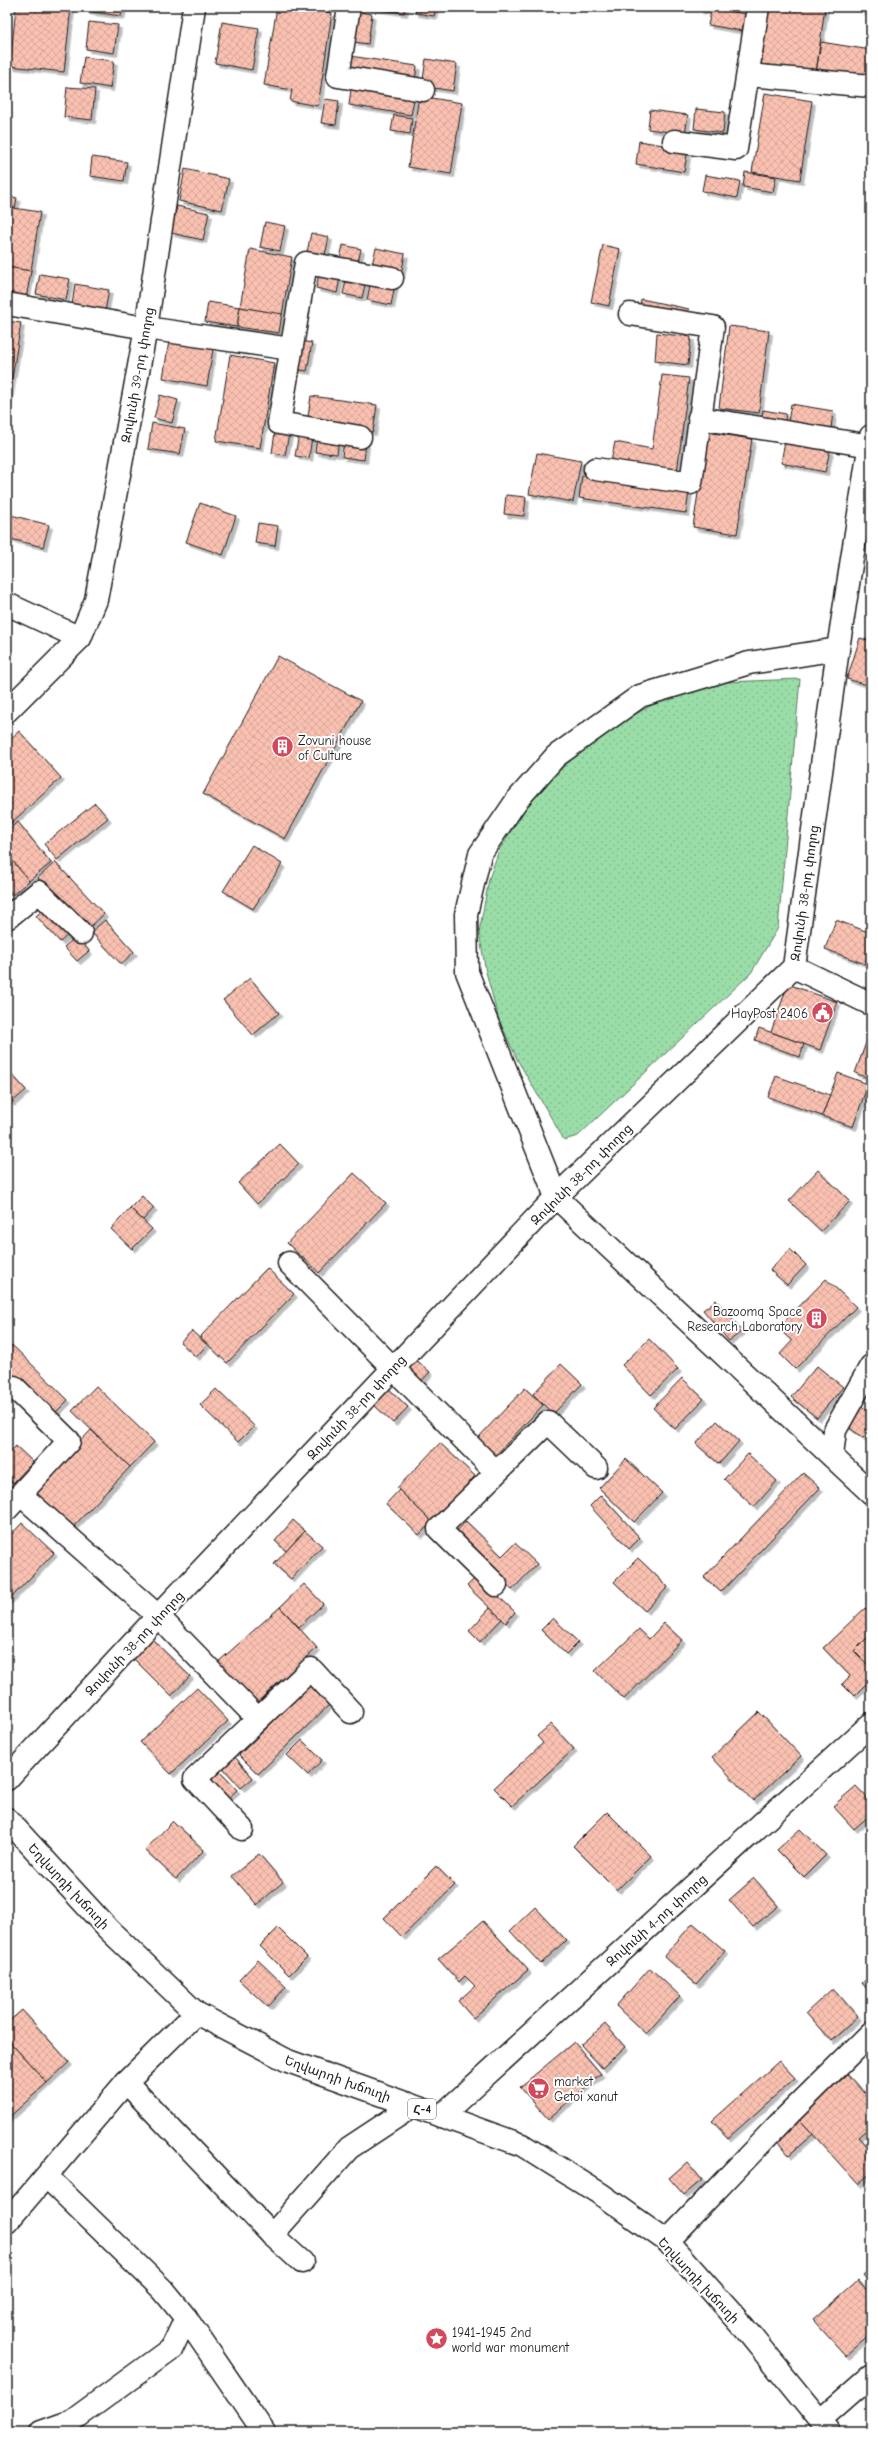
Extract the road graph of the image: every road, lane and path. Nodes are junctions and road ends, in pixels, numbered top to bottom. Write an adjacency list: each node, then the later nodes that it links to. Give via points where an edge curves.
1 (194, 7): 11 (street, Զովունի 39-րդ փողոց)
2 (350, 7): 6 (street, via 338,76)
3 (758, 7): 4 (street)
4 (748, 75): 5 (street); 7 (street, via 736,149)
5 (871, 86)
6 (423, 90)
7 (674, 141)
8 (392, 278): 12 (street, via 306,263)
9 (7, 304): 11 (street)
10 (630, 314): 13 (street, via 713,328)
11 (146, 328): 12 (street); 18 (street, Զովունի 39-րդ փողոց, via 96,600)
12 (291, 349): 14 (street, via 279,424)
13 (699, 418): 15 (street); 16 (street, via 691,483)
14 (360, 437)
15 (870, 442): 19 (street, Զովունի 38-րդ փողոց)
16 (595, 469)
17 (7, 604): 18 (street)
18 (80, 638): 20 (street, Զովունի 39-րդ փողոց)
19 (838, 649): 23 (street, Զովունի 38-րդ փողոց); 25 (street, via 749,663 640,696 556,756 517,800 480,854 466,914 467,972)
20 (7, 710)
21 (7, 918): 22 (street, via 39,892)
22 (81, 933)
23 (794, 967): 24 (street); 25 (street, Զովունի 38-րդ փողոց)
24 (871, 1004)
25 (556, 1197): 28 (street, Զովունի 38-րդ փողոց); 30 (street)
26 (289, 1263): 28 (street)
27 (871, 1366): 30 (street, via 835,1430)
28 (393, 1368): 32 (street); 36 (street, Զովունի 38-րդ փողոց)
29 (14, 1387): 34 (street, via 69,1441)
30 (832, 1456): 33 (street)
31 (596, 1468): 32 (street, via 548,1422)
32 (496, 1472): 35 (street, via 439,1529)
33 (871, 1493)
34 (14, 1502): 36 (street)
35 (496, 1585)
36 (158, 1616): 38 (street); 40 (street, Զովունի 38-րդ փողոց)
37 (351, 1712): 38 (street, via 311,1669)
38 (258, 1719): 42 (street, via 195,1779)
39 (871, 1724): 47 (street, Զովունի 4-րդ փողոց)
40 (7, 1780)
41 (7, 1819): 43 (street, Եղվարդի խճուղի / Հ-4, via 108,1929)
42 (242, 1829)
43 (196, 2013): 45 (street); 46 (street, Եղվարդի խճուղի / Հ-4, via 288,2061)
44 (871, 2033): 51 (street)
45 (126, 2082): 48 (street); 50 (street)
46 (409, 2104): 47 (street, Եղվարդի խճուղի / Հ-4); 50 (street, via 402,2113 349,2148)
47 (441, 2116): 51 (street, Եղվարդի խճուղի / Հ-4, via 522,2145 599,2193)
48 (47, 2177): 49 (street); 53 (street, via 163,2290)
49 (7, 2222)
50 (272, 2235): 52 (street)
51 (667, 2241): 55 (street, Եղվարդի խճուղի / Հ-4, via 742,2325)
52 (302, 2262)
53 (186, 2318): 56 (street, via 172,2348 72,2421); 57 (street)
54 (871, 2376): 55 (street)
55 (825, 2426)
56 (41, 2432)
57 (264, 2432)

